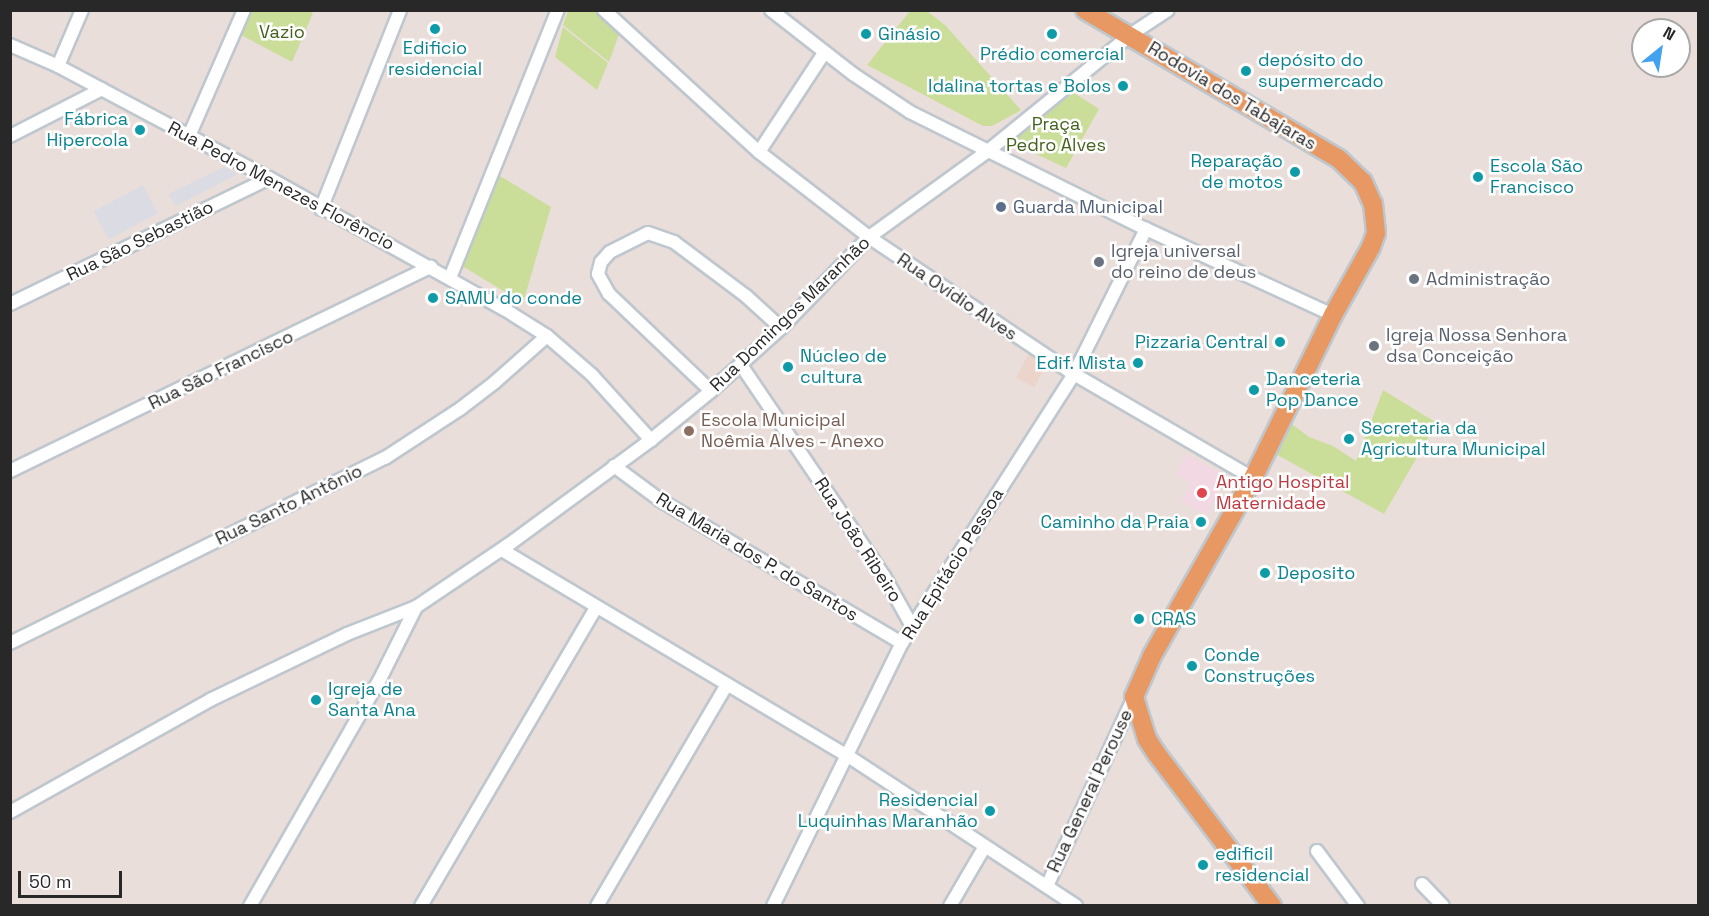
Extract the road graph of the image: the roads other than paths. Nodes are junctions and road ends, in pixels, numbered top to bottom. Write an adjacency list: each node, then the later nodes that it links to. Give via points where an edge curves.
1 (82, 10): 12 (street)
2 (244, 10): 15 (street)
3 (400, 10): 19 (street)
4 (558, 10): 23 (street)
5 (604, 10): 17 (street, Rua Ovídio Alves)
6 (771, 10): 11 (street)
7 (1085, 10): 9 (main road, Rodovia dos Tabajaras)
8 (1168, 10): 9 (street, Rua Domingos Maranhão)
9 (1130, 35): 16 (street, Rua Domingos Maranhão); 25 (main road, Rodovia dos Tabajaras, via 1339,159 1370,194 1376,219 1374,240)
10 (10, 45): 12 (street, Rua Pedro Menezes Florêncio)
11 (824, 53): 16 (street, via 910,112); 17 (street)
12 (58, 66): 13 (street, Rua Pedro Menezes Florêncio)
13 (102, 89): 14 (street); 15 (street, Rua Pedro Menezes Florêncio)
14 (10, 136)
15 (189, 136): 18 (street, Rua Pedro Menezes Florêncio)
16 (988, 151): 20 (street); 21 (street, Rua Domingos Maranhão)
17 (759, 152): 21 (street, Rua Ovídio Alves)
18 (269, 178): 19 (street, Rua Pedro Menezes Florêncio); 24 (street, Rua São Sebastião)
19 (321, 209): 22 (street, Rua Pedro Menezes Florêncio)
20 (1146, 229): 25 (street); 29 (street, Rua Epitácio Pessoa)
21 (869, 237): 26 (street, Rua Domingos Maranhão); 29 (street, Rua Ovídio Alves)
22 (430, 267): 23 (street, Rua Pedro Menezes Florêncio); 33 (street, Rua São Francisco)
23 (450, 278): 27 (street, Rua Pedro Menezes Florêncio)
24 (10, 304)
25 (1333, 315): 34 (main road)
26 (780, 328): 28 (street, Rua Domingos Maranhão); 30 (street, via 746,296 674,242 648,233 610,252 601,262 598,274 609,294)
27 (547, 336): 31 (street, Rua Pedro Menezes Florêncio, via 613,396); 39 (street, Rua Santo Antônio, via 460,409 385,458)
28 (741, 365): 30 (street, Rua Domingos Maranhão); 38 (street, Rua João Ribeiro, via 884,576)
29 (1074, 374): 34 (street, Rua Ovídio Alves); 38 (street, Rua Epitácio Pessoa)
30 (711, 391): 31 (street, Rua Domingos Maranhão)
31 (651, 440): 32 (street, Rua Domingos Maranhão)
32 (614, 466): 35 (street, Rua Domingos Maranhão); 40 (street, Rua Maria dos P. do Santos, via 655,496)
33 (10, 471)
34 (1253, 478): 42 (main road, via 1152,656)
35 (502, 550): 36 (street, Rua Domingos Maranhão); 37 (street)
36 (416, 607): 44 (street, Rua Domingos Maranhão, via 347,634 210,700); 49 (street, via 379,681)
37 (596, 608): 41 (street); 50 (street)
38 (912, 626): 40 (street, Rua Epitácio Pessoa)
39 (10, 643)
40 (902, 643): 43 (street, Rua Epitácio Pessoa)
41 (727, 684): 43 (street); 51 (street)
42 (1134, 697): 48 (street, Rua General Perouse); 55 (main road, via 1156,753)
43 (848, 756): 45 (street); 52 (street, Rua Epitácio Pessoa)
44 (10, 812)
45 (985, 846): 48 (street); 53 (street)
46 (1317, 850): 56 (street)
47 (1422, 884): 57 (street)
48 (1047, 886): 54 (street)
49 (250, 906)
50 (421, 906)
51 (597, 906)
52 (773, 906)
53 (950, 906)
54 (1076, 906)
55 (1272, 906)
56 (1358, 906)
57 (1443, 906)

